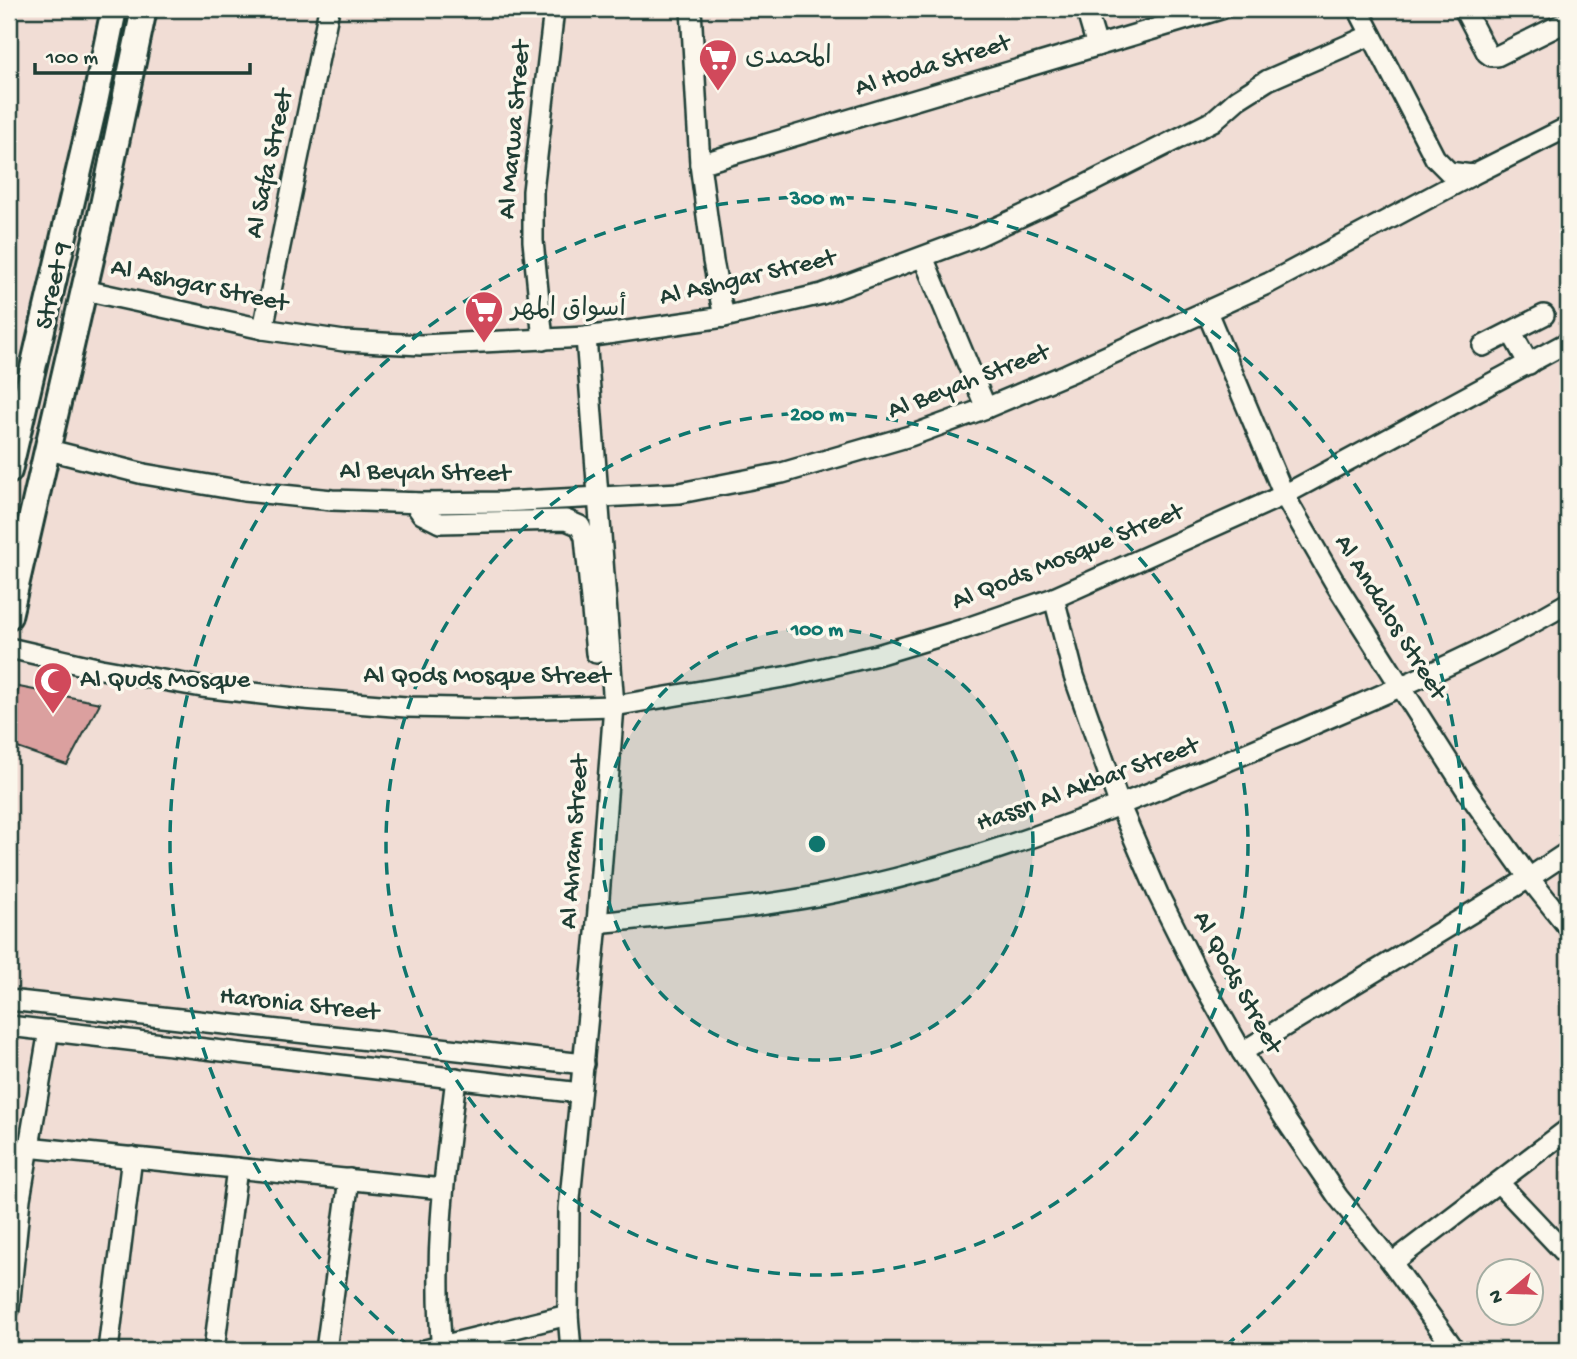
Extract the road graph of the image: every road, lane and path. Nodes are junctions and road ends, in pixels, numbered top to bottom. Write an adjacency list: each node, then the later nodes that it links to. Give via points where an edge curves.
1 (114, 9): 29 (main road, Street 9)
2 (144, 9): 17 (main road, Street 9)
3 (329, 9): 21 (street, Al Safa Street)
4 (554, 9): 24 (street, Al Marwa Street, via 533,191)
5 (691, 9): 14 (street)
6 (1086, 9): 12 (street)
7 (1221, 9): 12 (street, Al Hoda Street)
8 (1358, 9): 11 (street)
9 (1464, 9): 10 (street, via 1491,56)
10 (1568, 21)
11 (1371, 35): 15 (street, via 1441,166); 16 (street, Al Ashgar Street, via 1268,80 1213,121 1077,190)
12 (1097, 46): 14 (street, Al Hoda Street)
13 (1568, 127): 15 (street, Al Beyah Street)
14 (700, 164): 20 (street)
15 (1472, 175): 18 (street, Al Beyah Street)
16 (923, 257): 20 (street, Al Ashgar Street, via 822,295); 28 (street)
17 (84, 290): 21 (street, Al Ashgar Street); 30 (main road, Street 9)
18 (1207, 312): 28 (street, Al Beyah Street); 32 (street, Al Andalos Street)
19 (1544, 315): 22 (street)
20 (723, 317): 23 (street, Al Ashgar Street)
21 (263, 329): 24 (street, Al Ashgar Street, via 344,341 421,345)
22 (1511, 332): 26 (street); 27 (street)
23 (586, 337): 24 (street, Al Ashgar Street); 33 (street, Al Ahram Street)
24 (543, 340)
25 (1568, 342): 27 (street, Al Qods Mosque Street)
26 (1483, 346)
27 (1529, 364): 32 (street, Al Qods Mosque Street)
28 (986, 408): 33 (street, Al Beyah Street, via 910,436 782,473 680,493)
29 (13, 437): 31 (main road, Street 9)
30 (49, 450): 34 (street, Al Beyah Street, via 144,474 244,491); 37 (main road, Street 9)
31 (9, 471)
32 (1284, 495): 35 (street, Al Qods Mosque Street); 39 (street, Al Andalos Street)
33 (597, 498): 34 (street, Al Beyah Street); 40 (street, Al Ahram Street)
34 (414, 503): 40 (street, via 422,514 440,523 566,520 580,526 585,537 598,675)
35 (1054, 598): 40 (street, Al Qods Mosque Street, via 864,658 789,676); 41 (street, Al Qods Street, via 1074,676)
36 (1568, 603): 39 (street, Hassn Al Akbar Street, via 1482,650)
37 (9, 616)
38 (9, 648): 40 (street, Al Qods Mosque Street, via 189,685 304,699 406,707)
39 (1400, 687): 41 (street, Hassn Al Akbar Street); 43 (street, Al Andalos Street, via 1466,791)
40 (614, 706): 44 (street, Al Ahram Street)
41 (1120, 806): 44 (street, Hassn Al Akbar Street, via 1003,848 824,894); 49 (street, Al Qods Street, via 1158,894)
42 (1568, 852): 43 (street)
43 (1529, 878): 45 (street, Al Andalos Street); 49 (street)
44 (597, 923): 50 (street, Al Ahram Street)
45 (1568, 927)
46 (9, 1000): 50 (street, Haronia Street)
47 (9, 1026): 48 (street, Haronia Street)
48 (49, 1030): 51 (street, Haronia Street); 54 (street)
49 (1242, 1052): 61 (street, Al Qods Street, via 1338,1197)
50 (584, 1064): 52 (street, Al Ahram Street)
51 (456, 1079): 52 (street, Haronia Street); 59 (street)
52 (580, 1093): 63 (street, Al Ahram Street, via 569,1209)
53 (1568, 1129): 58 (street)
54 (27, 1147): 55 (street); 62 (street)
55 (132, 1157): 56 (street); 65 (street)
56 (237, 1168): 57 (street); 66 (street)
57 (349, 1179): 59 (street); 67 (street)
58 (1500, 1184): 60 (street); 61 (street)
59 (443, 1189): 64 (street)
60 (1568, 1256)
61 (1392, 1264): 69 (street, Al Qods Street)
62 (9, 1309)
63 (568, 1315): 64 (street); 68 (street, Al Ahram Street)
64 (436, 1349)
65 (108, 1350)
66 (214, 1350)
67 (326, 1350)
68 (571, 1350)
69 (1455, 1350)

